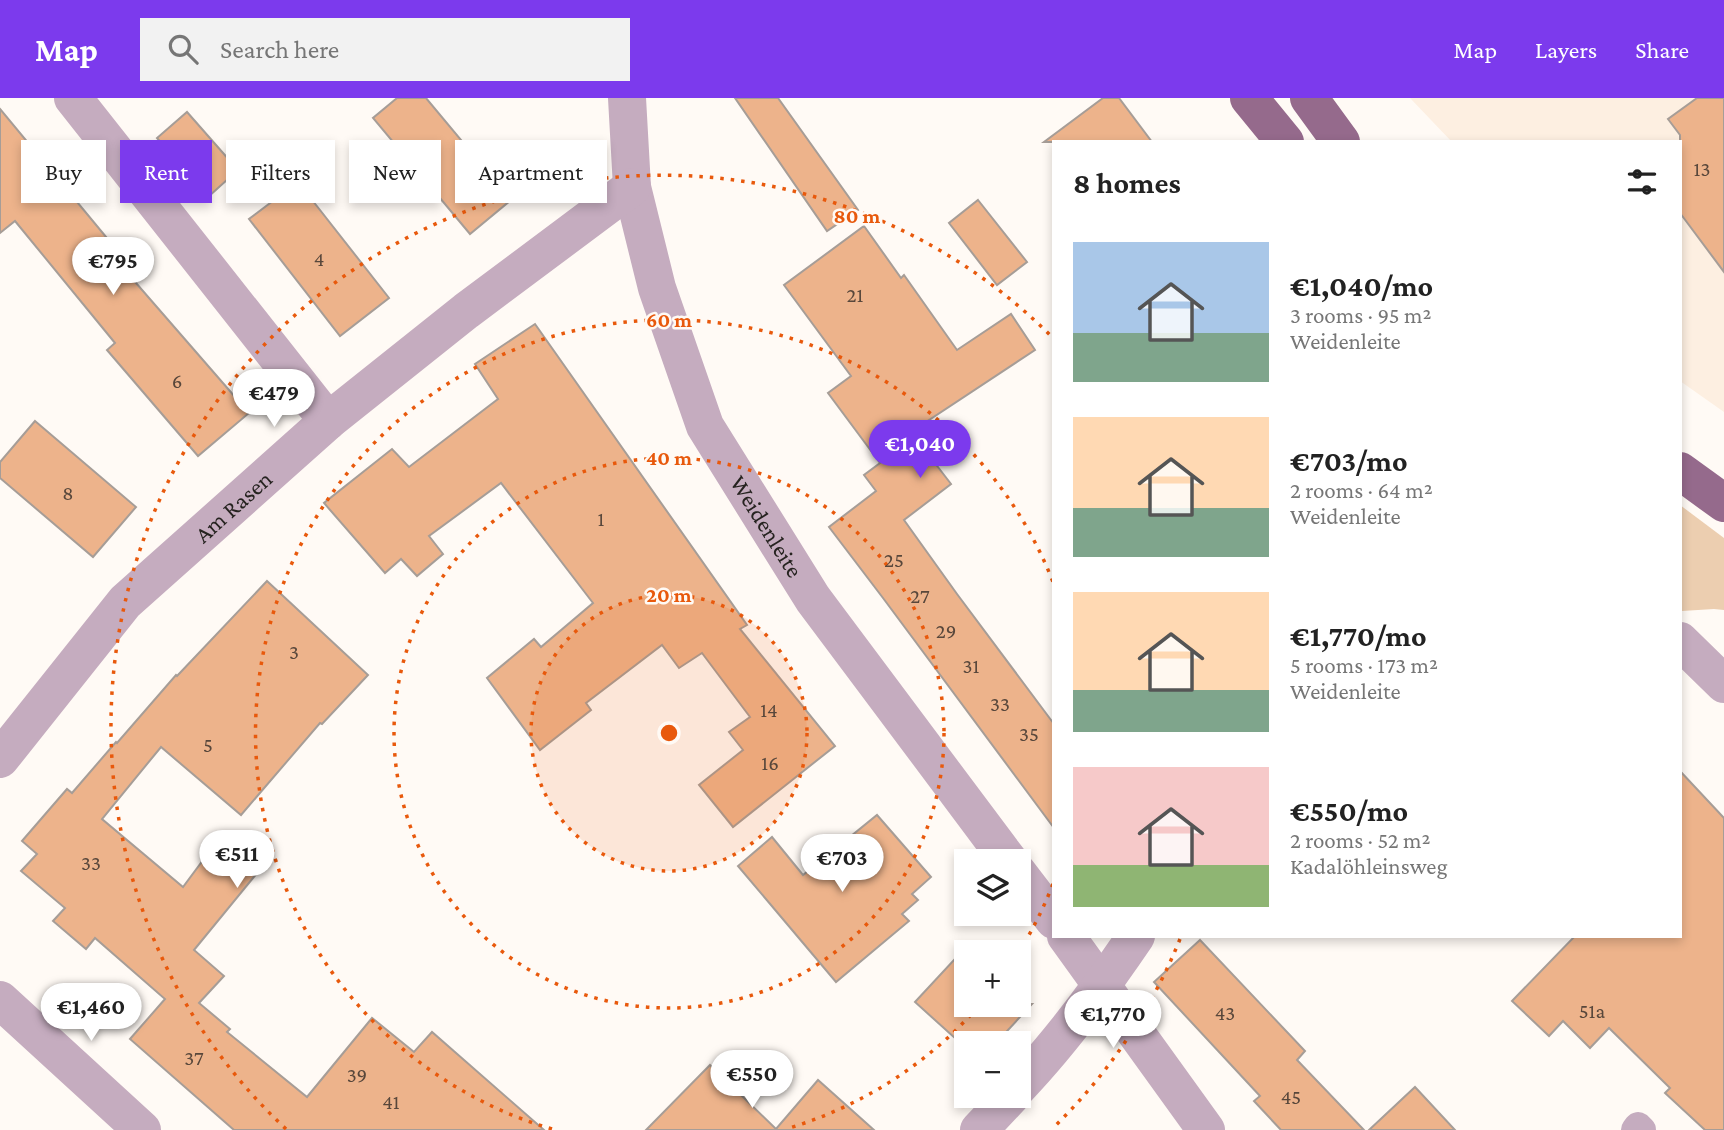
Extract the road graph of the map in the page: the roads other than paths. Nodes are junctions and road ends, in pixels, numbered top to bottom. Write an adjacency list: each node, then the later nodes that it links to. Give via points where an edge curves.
1 (73, 98): 8 (street)
2 (627, 98): 7 (street, Weidenleite)
3 (1249, 98): 5 (main road)
4 (1309, 98): 6 (main road)
5 (1283, 140)
6 (1340, 140)
7 (632, 187): 8 (street, Am Rasen); 14 (street, Weidenleite, via 657,288 705,426 813,599)
8 (328, 421): 13 (street, Am Rasen, via 125,602)
9 (1682, 472): 10 (main road)
10 (1724, 503)
11 (1682, 643): 12 (street)
12 (1716, 676)
13 (0, 759)
14 (1000, 849)
15 (1031, 890): 16 (street)
16 (1052, 917)
17 (1067, 938): 19 (street)
18 (1135, 938): 19 (street)
19 (1102, 985): 21 (street); 25 (street)
20 (0, 1000): 23 (street)
21 (1031, 1074)
22 (1000, 1108): 24 (street)
23 (142, 1130)
24 (979, 1130)
25 (1206, 1130)
26 (1635, 1130): 27 (lane, via 1638,1126)
27 (1643, 1130)

